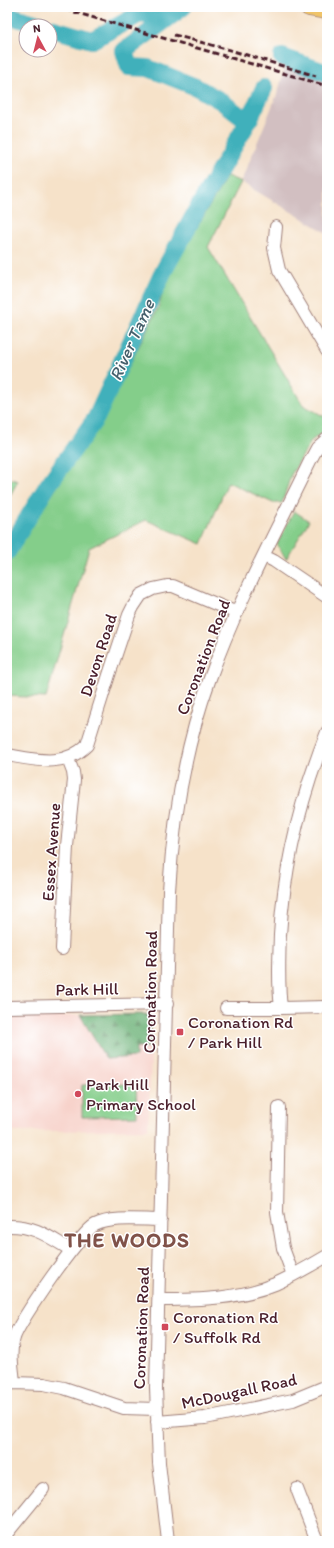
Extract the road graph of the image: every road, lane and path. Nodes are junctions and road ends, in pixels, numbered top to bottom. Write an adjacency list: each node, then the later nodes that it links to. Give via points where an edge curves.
1 (309, 7): 2 (highway)
2 (327, 10)
3 (276, 227): 4 (street, via 274,248 279,270)
4 (327, 351)
5 (327, 439): 6 (street, Coronation Road, via 317,448)
6 (264, 556): 7 (street); 8 (street, Coronation Road)
7 (327, 597)
8 (237, 613): 11 (street, Devon Road, via 173,586 153,588 141,595 129,615 87,745); 13 (street, Coronation Road, via 203,697 179,804 171,871)
9 (327, 732): 17 (street, via 300,811 288,864 278,972)
10 (7, 756): 11 (street, via 42,761)
11 (68, 759): 12 (street, Essex Avenue, via 74,780 67,846)
12 (62, 949)
13 (167, 1004): 14 (street, Park Hill); 19 (street, Coronation Road)
14 (7, 1007)
15 (327, 1007): 17 (street)
16 (226, 1008): 17 (street)
17 (281, 1008)
18 (279, 1107): 23 (street, via 277,1212 283,1248)
19 (161, 1220): 21 (street, via 104,1221 86,1232); 24 (street, Coronation Road)
20 (7, 1226): 21 (street, via 37,1229)
21 (71, 1250): 25 (street, via 16,1331 12,1348)
22 (327, 1256): 23 (street)
23 (293, 1275): 24 (street, via 275,1284 236,1295 193,1300)
24 (160, 1300): 27 (street, Coronation Road)
25 (10, 1384): 27 (street, via 44,1384 124,1408)
26 (327, 1386): 28 (street, McDougall Road, via 293,1400 205,1418)
27 (156, 1409): 28 (street, Coronation Road)
28 (157, 1422): 32 (street, Coronation Road)
29 (43, 1489): 31 (street)
30 (298, 1489): 33 (street)
31 (7, 1533)
32 (168, 1541)
33 (317, 1541)

